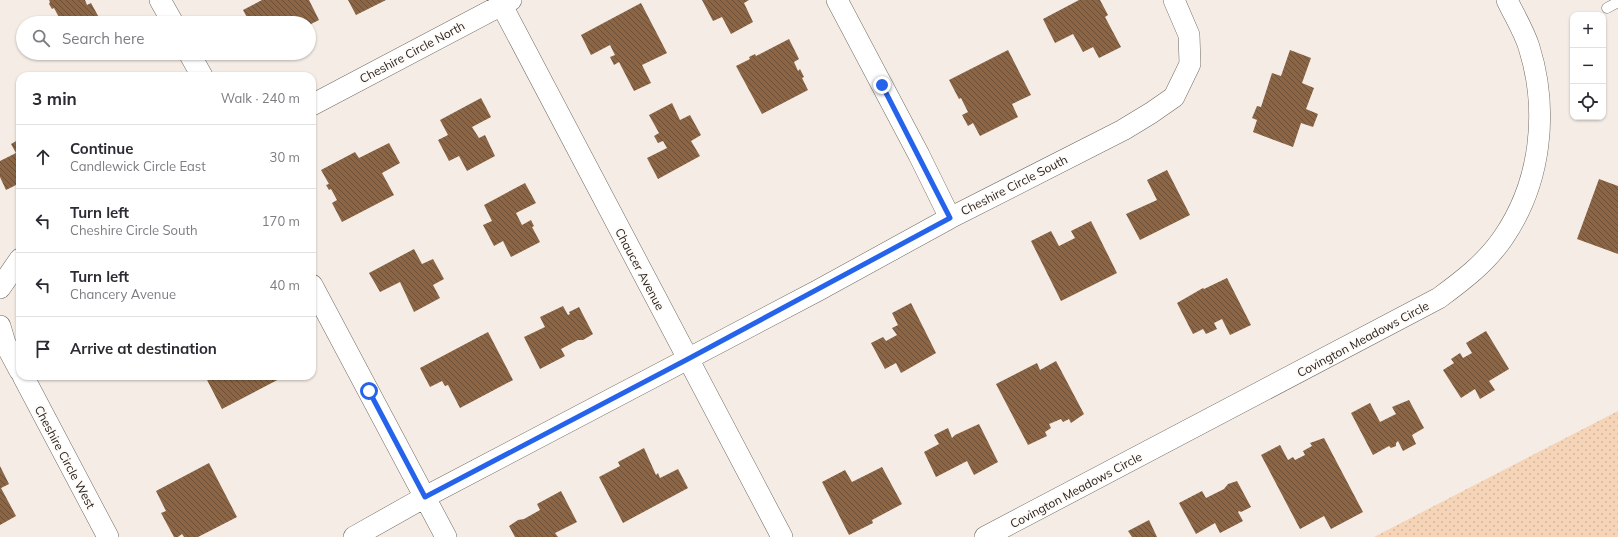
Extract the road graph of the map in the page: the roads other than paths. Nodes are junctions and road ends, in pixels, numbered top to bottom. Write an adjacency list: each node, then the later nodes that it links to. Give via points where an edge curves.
1 (160, 0): 8 (street)
2 (837, 0): 12 (street)
3 (1174, 0): 12 (street, Cheshire Circle South, via 1190,35 1190,64 1174,97 1123,130)
4 (1507, 0): 25 (street, Covington Meadows Circle, via 1528,45 1536,74 1540,131 1529,186 1517,216 1485,259 1465,279 1439,298)
5 (504, 2): 11 (street, Cheshire Circle North); 17 (street, Chaucer Avenue)
6 (1618, 2): 7 (lane)
7 (1607, 8)
8 (169, 16)
9 (194, 60): 10 (street)
10 (200, 72)
11 (316, 102)
12 (950, 218): 17 (street, Cheshire Circle South)
13 (16, 265): 14 (street)
14 (0, 288)
15 (316, 292): 20 (street)
16 (0, 326): 18 (street, via 5,343)
17 (688, 359): 20 (street, Cheshire Circle South); 24 (street, Chaucer Avenue)
18 (16, 364)
19 (25, 380): 21 (street, Cheshire Circle West)
20 (425, 497): 22 (street, Cheshire Circle South); 23 (street)
21 (108, 537)
22 (354, 537)
23 (446, 537)
24 (782, 537)
25 (985, 537)

